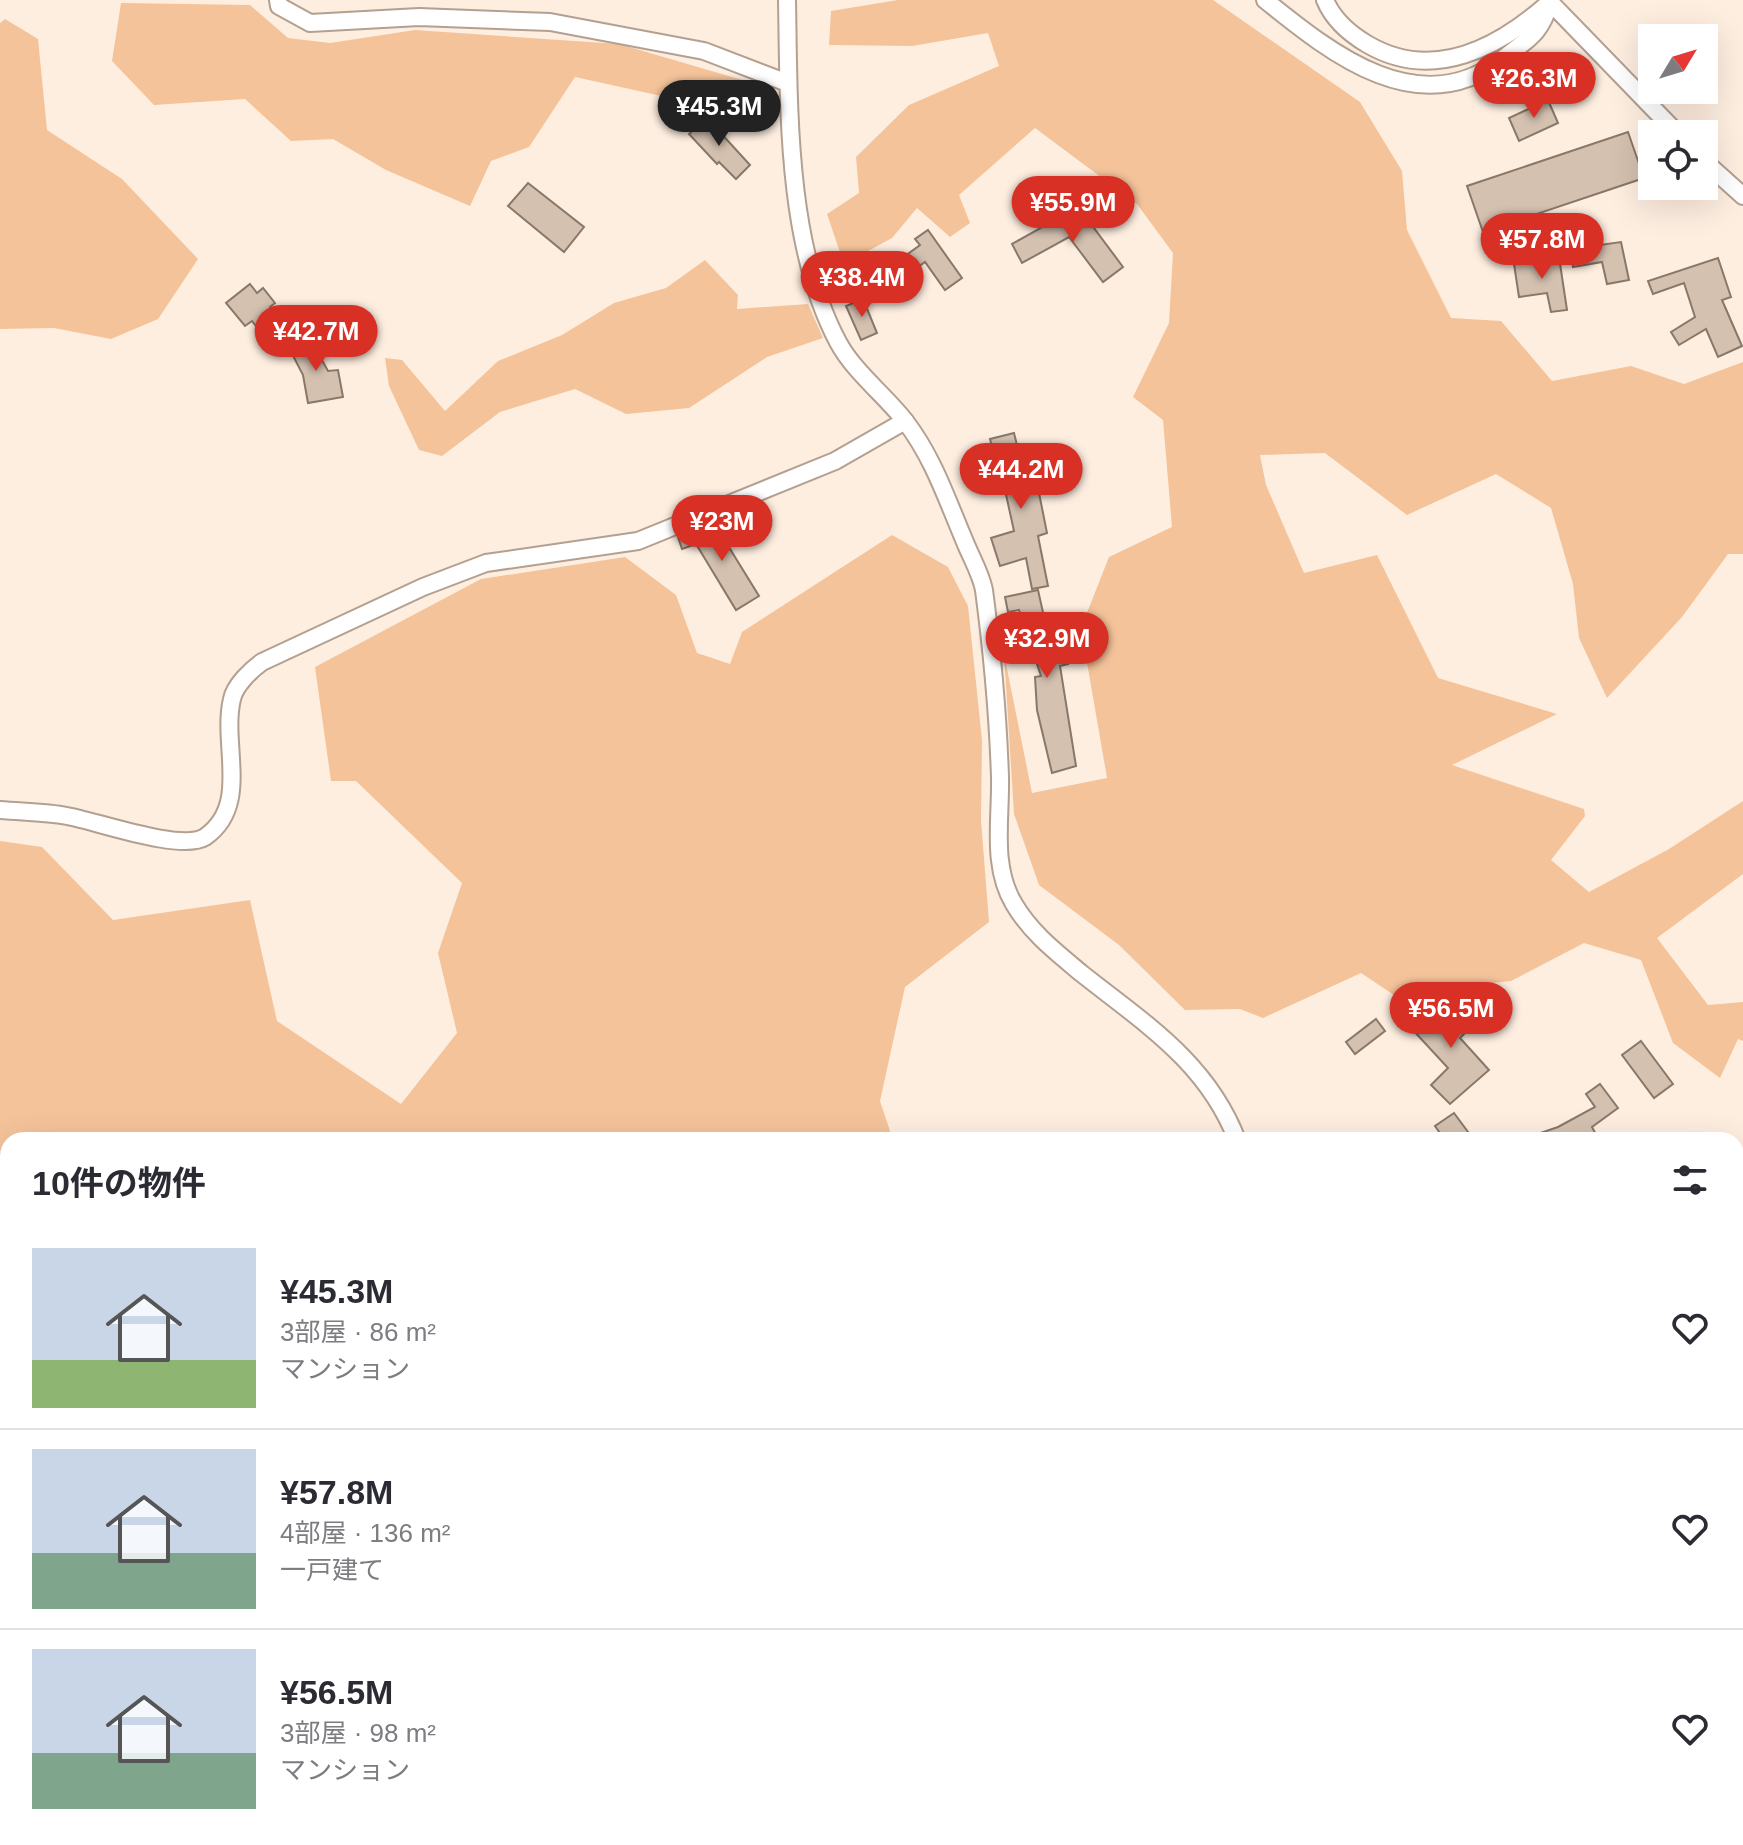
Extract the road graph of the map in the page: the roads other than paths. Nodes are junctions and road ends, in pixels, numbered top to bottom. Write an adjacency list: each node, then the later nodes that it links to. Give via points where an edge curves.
1 (278, 0): 6 (street, via 279,6 310,23 419,17 550,22 704,51)
2 (787, 0): 6 (street)
3 (1265, 0): 5 (street, via 1346,62 1399,82 1434,85 1495,66 1542,28)
4 (1325, 0): 5 (street, via 1343,26 1375,49 1404,59 1440,62 1500,42)
5 (1550, 1): 7 (street)
6 (785, 82): 10 (street, via 791,161 821,302 839,344)
7 (1665, 120)
8 (1718, 174): 9 (street)
9 (1743, 196)
10 (905, 421): 11 (street, via 835,461 638,541 486,563 262,662 232,698 232,788 223,822 201,840 158,839 67,816); 12 (street, via 928,455 983,586 1000,778 1001,868 1012,902 1041,940 1177,1049 1208,1083)
11 (0, 810)
12 (1234, 1132)

